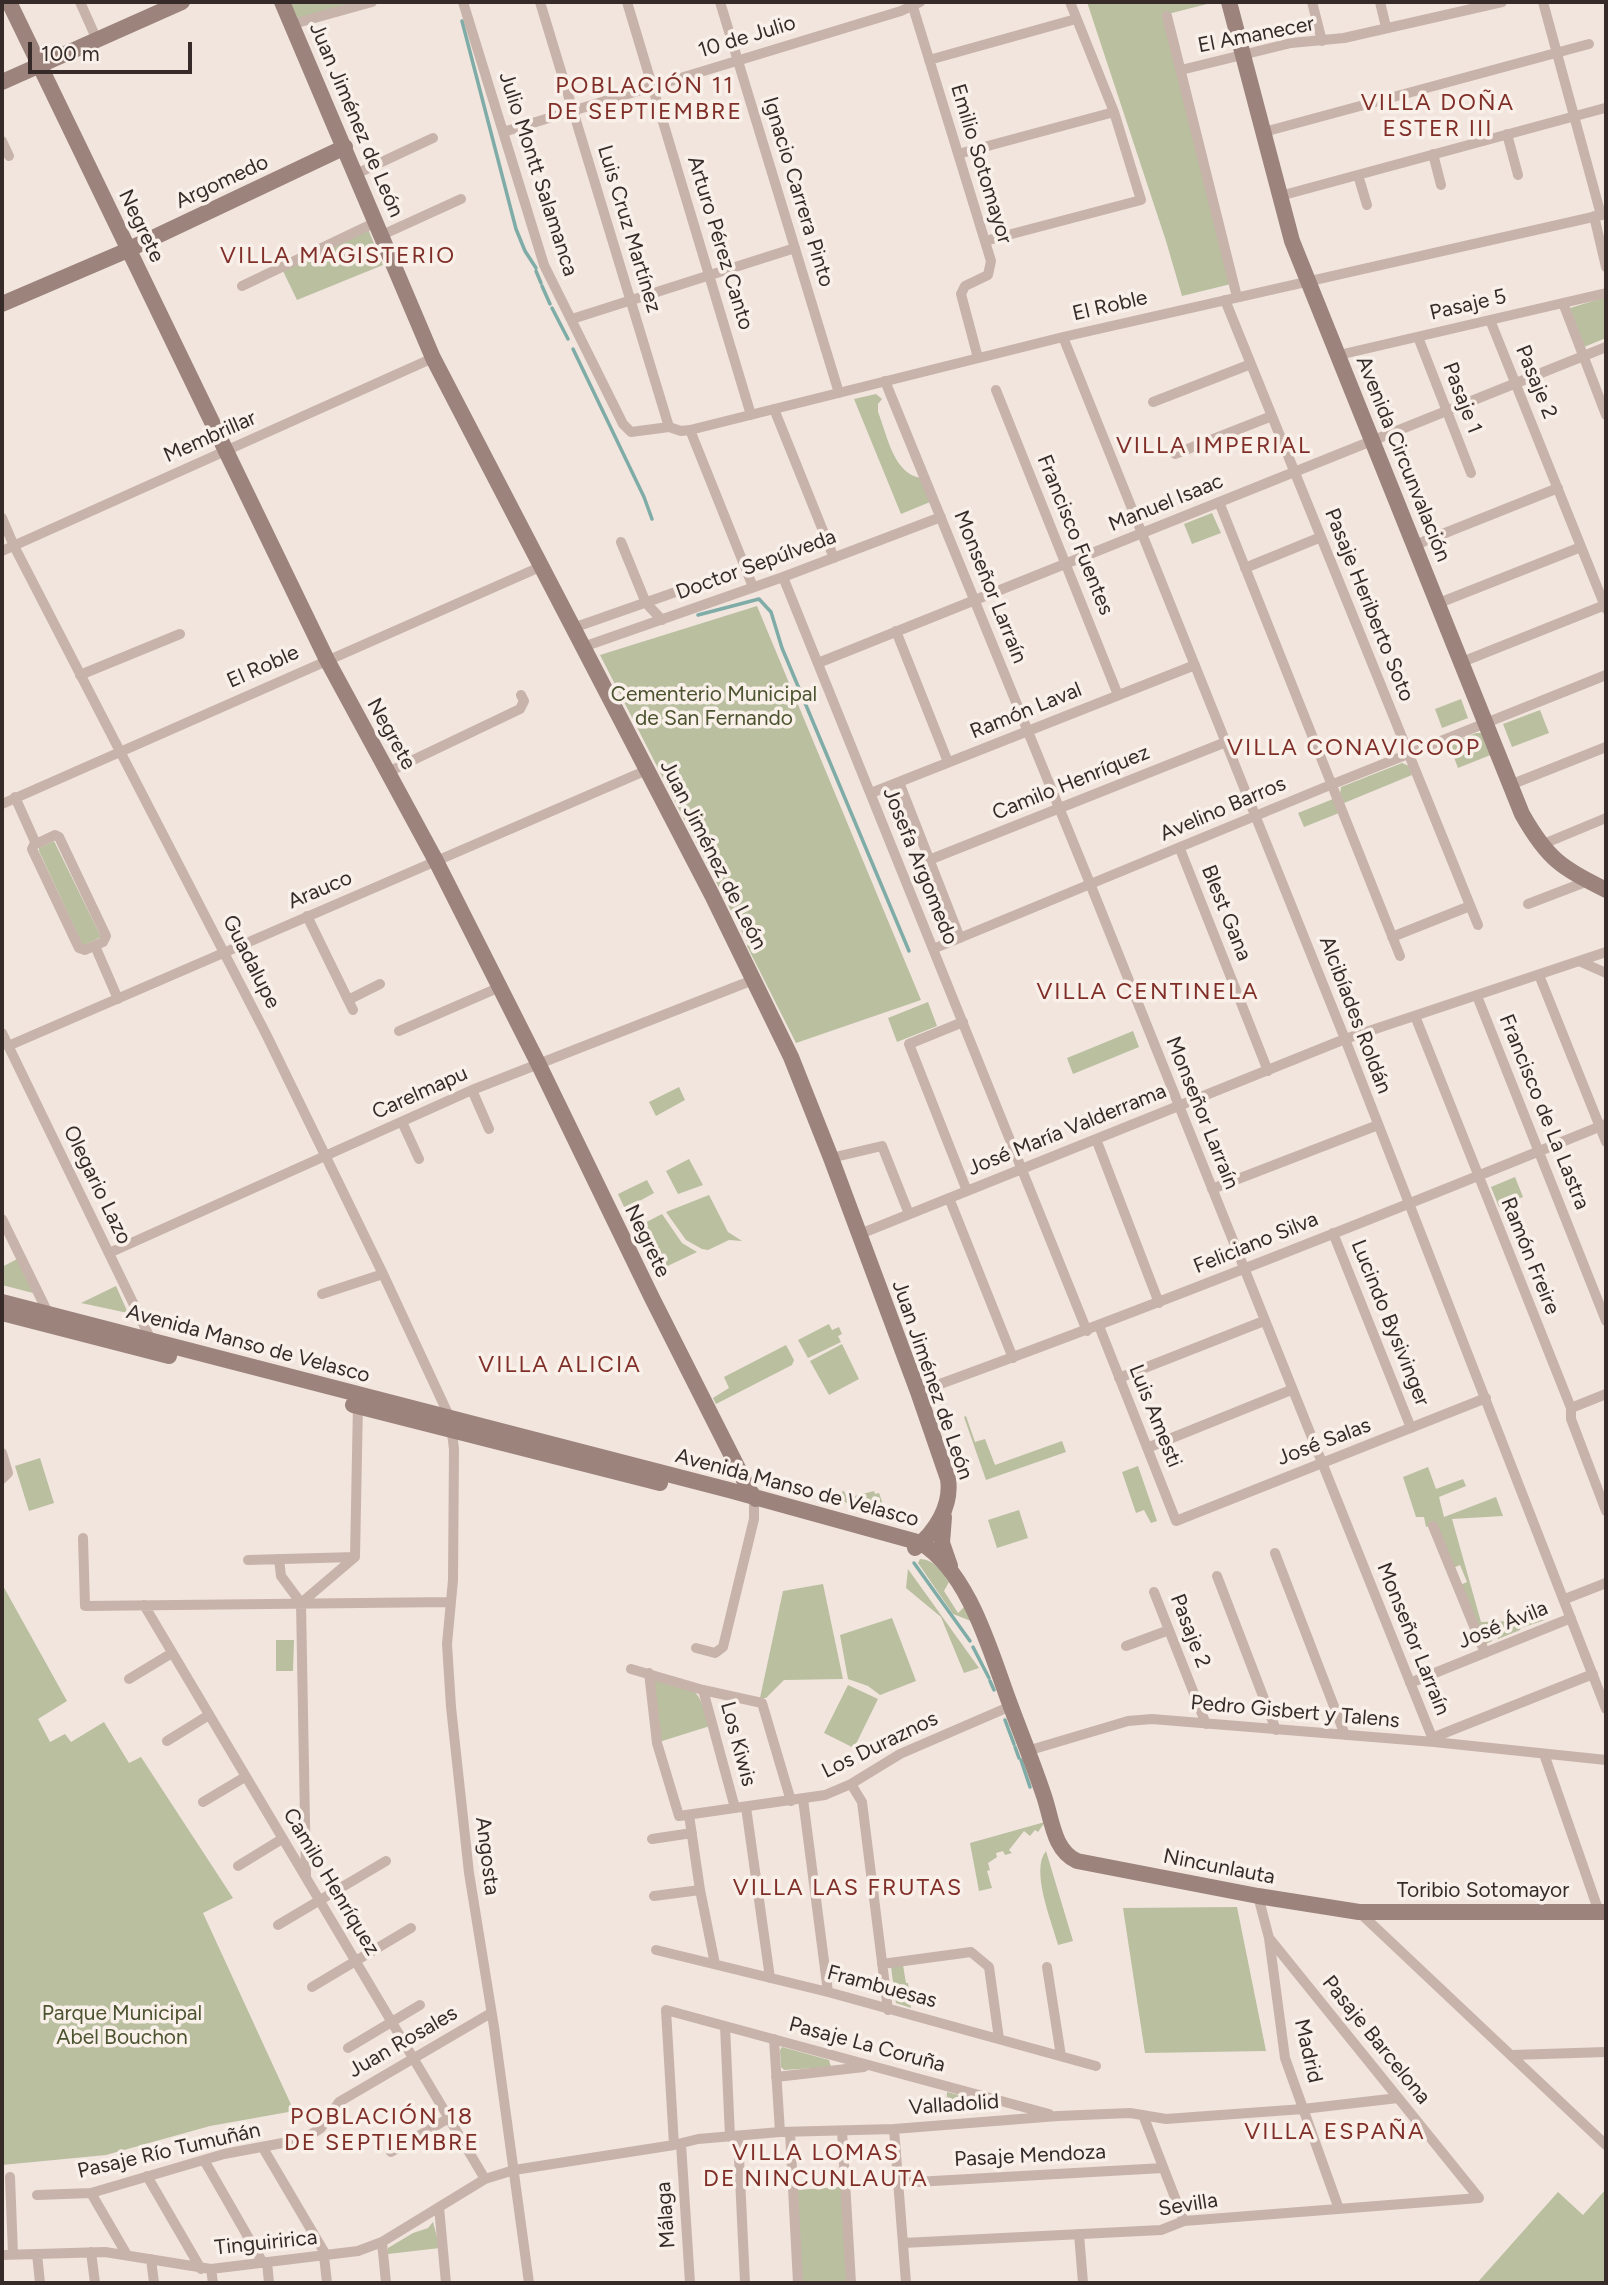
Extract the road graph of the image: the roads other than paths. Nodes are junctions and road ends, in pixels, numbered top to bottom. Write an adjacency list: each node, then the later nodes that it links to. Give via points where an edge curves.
1 (9, 2): 29 (main road, Negrete)
2 (79, 2): 22 (street)
3 (182, 2): 22 (main road)
4 (282, 2): 20 (main road, Juan Jiménez de León)
5 (372, 2): 20 (street)
6 (463, 2): 37 (street, Julio Montt Salamanca)
7 (540, 2): 34 (street, Luis Cruz Martínez)
8 (627, 2): 32 (street, Arturo Pérez Canto)
9 (720, 2): 27 (street, Ignacio Carrera Pinto)
10 (1070, 2): 19 (street)
11 (1229, 2): 26 (main road, Avenida Circunvalación)
12 (1312, 2): 23 (street)
13 (1380, 2): 21 (street)
14 (1502, 2): 17 (street, El Amanecer)
15 (1543, 2): 25 (street)
16 (917, 4): 27 (street, 10 de Julio); 28 (street, Emilio Sotomayor)
17 (1449, 8): 21 (street, El Amanecer)
18 (1167, 16): 30 (street, Pasaje Heriberto Soto)
19 (1076, 19): 28 (street); 35 (street)
20 (293, 24): 42 (main road, Juan Jiménez de León)
21 (1386, 27): 23 (street, El Amanecer)
22 (97, 40): 29 (main road)
23 (1322, 41): 26 (street, El Amanecer)
24 (1589, 44): 25 (street)
25 (1557, 53): 36 (street); 38 (street)
26 (1243, 54): 30 (street, El Amanecer); 38 (main road, Avenida Circunvalación)
27 (737, 60): 32 (street, 10 de Julio); 56 (street, Ignacio Carrera Pinto)
28 (929, 60): 43 (street, Emilio Sotomayor)
29 (39, 66): 31 (main road); 57 (main road, Negrete)
30 (1181, 69): 63 (street, Pasaje Heriberto Soto)
31 (2, 82)
32 (653, 87): 34 (street, 10 de Julio); 59 (street, Arturo Pérez Canto)
33 (1605, 108): 36 (street)
34 (573, 110): 37 (street, 10 de Julio); 64 (street, Luis Cruz Martínez)
35 (1114, 112): 43 (street); 55 (street, via 1141,200)
36 (1574, 116): 39 (street); 53 (street)
37 (503, 132): 67 (street, Julio Montt Salamanca, via 544,265)
38 (1264, 132): 50 (main road, Avenida Circunvalación)
39 (1507, 134): 44 (street); 48 (street)
40 (433, 138): 46 (street)
41 (2, 141): 45 (street)
42 (345, 146): 46 (main road, Juan Jiménez de León); 57 (main road, Argomedo)
43 (958, 154): 55 (street, Emilio Sotomayor)
44 (1433, 154): 47 (street); 49 (street)
45 (9, 156)
46 (356, 174): 54 (main road, Juan Jiménez de León)
47 (1358, 175): 50 (street); 52 (street)
48 (1518, 175)
49 (1441, 185)
50 (1280, 195): 60 (main road, Avenida Circunvalación)
51 (461, 199): 54 (street)
52 (1367, 205)
53 (1600, 215): 58 (street); 60 (street, El Roble)
54 (379, 229): 61 (street); 74 (main road, Juan Jiménez de León)
55 (985, 241): 75 (street, Emilio Sotomayor, via 991,266 988,275 969,283 961,294)
56 (794, 248): 59 (street); 80 (street, Ignacio Carrera Pinto)
57 (129, 249): 66 (main road, Argomedo); 91 (main road, Negrete)
58 (1606, 267)
59 (709, 276): 64 (street); 84 (street, Arturo Pérez Canto)
60 (1309, 281): 63 (street, El Roble); 72 (main road, Avenida Circunvalación)
61 (242, 286)
62 (1606, 293): 65 (street, Pasaje 5)
63 (1231, 298): 69 (street, El Roble); 76 (street, Pasaje Heriberto Soto)
64 (629, 300): 67 (street); 87 (street, Luis Cruz Martínez)
65 (1563, 303): 68 (street, Pasaje 5); 73 (street)
66 (2, 304)
67 (572, 319): 88 (street, Julio Montt Salamanca)
68 (1490, 320): 70 (street, Pasaje 5); 78 (street, Pasaje 2)
69 (1063, 337): 75 (street, El Roble); 99 (street, Alcibíades Roldán)
70 (1418, 337): 72 (street, Pasaje 5); 83 (street, Pasaje 1)
71 (1606, 347): 73 (street, Manuel Isaac)
72 (1339, 355): 90 (main road, Avenida Circunvalación)
73 (1583, 356): 78 (street, Manuel Isaac); 85 (street)
74 (433, 358): 91 (street, Membrillar); 108 (main road, Juan Jiménez de León)
75 (978, 358): 77 (street, El Roble)
76 (1251, 364): 81 (street); 86 (street, Pasaje Heriberto Soto)
77 (886, 381): 80 (street, El Roble); 97 (street, Monseñor Larraín)
78 (1516, 383): 83 (street, Manuel Isaac); 95 (street, Pasaje 2)
79 (996, 390): 107 (street, Francisco Fuentes)
80 (839, 393): 82 (street, El Roble)
81 (1153, 402)
82 (774, 409): 84 (street, El Roble); 106 (street)
83 (1446, 411): 90 (street, Manuel Isaac); 94 (street, Pasaje 1)
84 (751, 415): 89 (street, El Roble)
85 (1606, 415)
86 (1272, 416): 92 (street); 93 (street, Pasaje Heriberto Soto)
87 (669, 427): 88 (street, El Roble, via 634,433); 89 (street, El Roble)
88 (626, 428)
89 (690, 430): 111 (street)
90 (1373, 440): 93 (street, Manuel Isaac); 103 (main road, Avenida Circunvalación)
91 (225, 452): 102 (street, Membrillar); 122 (main road, Negrete)
92 (1175, 454)
93 (1295, 471): 96 (street, Manuel Isaac); 100 (street, Pasaje Heriberto Soto)
94 (1471, 472)
95 (1558, 488): 103 (street); 104 (street, Pasaje 2)
96 (1219, 502): 99 (street, Manuel Isaac); 109 (street)
97 (941, 517): 106 (street, Doctor Sepúlveda); 113 (street, Monseñor Larraín)
98 (2, 518): 102 (street, Guadalupe)
99 (1142, 534): 107 (street, Manuel Isaac); 125 (street, Alcibíades Roldán)
100 (1321, 537): 109 (street); 135 (street, Pasaje Heriberto Soto)
101 (621, 542): 114 (street)
102 (14, 545): 105 (street, Membrillar); 126 (street, Guadalupe)
103 (1415, 545): 115 (main road, Avenida Circunvalación)
104 (1581, 547): 115 (street); 116 (street, Pasaje 2)
105 (2, 551)
106 (834, 558): 110 (street, Doctor Sepúlveda)
107 (1066, 564): 113 (street, Manuel Isaac); 129 (street, Francisco Fuentes)
108 (540, 567): 118 (main road, Juan Jiménez de León); 122 (street, El Roble)
109 (1245, 568): 140 (street)
110 (783, 577): 111 (street, Doctor Sepúlveda); 124 (street, Josefa Argomedo)
111 (753, 587): 117 (street, Doctor Sepúlveda)
112 (687, 588): 114 (street)
113 (975, 599): 119 (street, Manuel Isaac); 131 (street, Monseñor Larraín)
114 (646, 603): 117 (street); 118 (street)
115 (1438, 603): 123 (main road, Avenida Circunvalación)
116 (1605, 607): 123 (street)
117 (662, 620): 121 (street, Doctor Sepúlveda)
118 (573, 628): 121 (main road, Juan Jiménez de León)
119 (896, 631): 124 (street, Manuel Isaac); 136 (street)
120 (180, 634): 126 (street)
121 (583, 647): 137 (main road, Juan Jiménez de León)
122 (327, 660): 134 (street, El Roble); 138 (main road, Negrete)
123 (1462, 662): 130 (main road, Avenida Circunvalación)
124 (818, 663): 142 (street, Josefa Argomedo)
125 (1195, 665): 129 (street, Ramón Laval); 132 (street, Alcibíades Roldán)
126 (80, 675): 134 (street, Guadalupe)
127 (1606, 675): 130 (street, Avelino Barros)
128 (521, 695): 138 (street, via 520,709)
129 (1118, 695): 131 (street, Ramón Laval)
130 (1487, 723): 135 (street, Avelino Barros); 141 (main road, Avenida Circunvalación)
131 (1028, 731): 136 (street, Ramón Laval); 145 (street, Monseñor Larraín)
132 (1226, 742): 145 (street, Camilo Henríquez); 146 (street, Alcibíades Roldán)
133 (1606, 747): 141 (street)
134 (119, 751): 143 (street, El Roble); 165 (street, Guadalupe)
135 (1409, 754): 140 (street, Avelino Barros); 157 (street, Pasaje Heriberto Soto)
136 (948, 762): 139 (street, Ramón Laval)
137 (647, 770): 152 (street, Arauco); 170 (main road, Juan Jiménez de León)
138 (388, 772): 152 (main road, Negrete)
139 (899, 782): 142 (street, Ramón Laval); 151 (street)
140 (1332, 785): 146 (street, Avelino Barros); 160 (street)
141 (1510, 785): 149 (main road, Avenida Circunvalación)
142 (870, 793): 163 (street, Josefa Argomedo)
143 (15, 797): 144 (street, El Roble); 148 (street)
144 (2, 804)
145 (1059, 808): 151 (street, Camilo Henríquez); 154 (street, Monseñor Larraín)
146 (1256, 817): 150 (street, Avelino Barros); 180 (street, Alcibíades Roldán)
147 (1606, 818): 149 (street)
148 (36, 844): 162 (street, via 32,849 79,948); 162 (street, via 59,837 106,936)
149 (1541, 845): 153 (main road, Avenida Circunvalación, via 1561,866)
150 (1180, 849): 154 (street, Avelino Barros); 183 (street, Blest Gana)
151 (929, 860): 161 (street)
152 (436, 861): 158 (street, Arauco); 173 (main road, Negrete)
153 (1588, 881): 155 (main road, Avenida Circunvalación); 156 (street)
154 (1091, 886): 161 (street, Avelino Barros); 185 (street, Monseñor Larraín)
155 (1606, 890)
156 (1528, 904)
157 (1470, 906): 159 (street, Pasaje Heriberto Soto); 160 (street)
158 (307, 916): 165 (street, Arauco); 172 (street, via 350,1005)
159 (1478, 925)
160 (1392, 937): 166 (street)
161 (960, 938): 163 (street, Avelino Barros)
162 (95, 946): 175 (street)
163 (933, 949): 177 (street, Josefa Argomedo)
164 (1606, 952): 167 (street, José María Valderrama)
165 (225, 953): 175 (street, Arauco); 193 (street, Guadalupe)
166 (1400, 956)
167 (1579, 961): 168 (street); 169 (street, José María Valderrama)
168 (1604, 972): 171 (street)
169 (1539, 975): 174 (street, José María Valderrama); 188 (street)
170 (753, 980): 182 (street, Carelmapu); 194 (main road, Juan Jiménez de León, via 791,1057)
171 (1606, 983)
172 (380, 984)
173 (500, 987): 178 (street); 182 (main road, Negrete)
174 (1477, 996): 176 (street, José María Valderrama); 192 (street, Francisco de La Lastra)
175 (118, 999): 181 (street, Arauco)
176 (1415, 1016): 180 (street, José María Valderrama); 197 (street, Ramón Freire)
177 (962, 1022): 196 (street, Josefa Argomedo); 199 (street, via 909,1044)
178 (399, 1031)
179 (2, 1033): 181 (street, Olegario Lazo)
180 (1345, 1040): 183 (street, José María Valderrama); 187 (street, Alcibíades Roldán)
181 (8, 1046): 206 (street, Olegario Lazo)
182 (538, 1063): 184 (street, Carelmapu); 233 (main road, Negrete)
183 (1268, 1070): 185 (street, José María Valderrama)
184 (472, 1090): 186 (street, Carelmapu); 189 (street)
185 (1179, 1106): 190 (street, José María Valderrama); 198 (street, Monseñor Larraín)
186 (402, 1122): 193 (street, Carelmapu); 195 (street)
187 (1378, 1125): 198 (street); 201 (street, Alcibíades Roldán)
188 (1603, 1125): 191 (street); 192 (street, Feliciano Silva)
189 (489, 1129)
190 (1096, 1139): 196 (street, José María Valderrama); 211 (street)
191 (1606, 1142)
192 (1540, 1151): 197 (street, Feliciano Silva); 215 (street, Francisco de La Lastra)
193 (326, 1156): 206 (street, Carelmapu); 208 (street, Guadalupe)
194 (831, 1158): 202 (street, via 882,1146); 205 (main road, Juan Jiménez de León)
195 (419, 1159)
196 (1022, 1169): 199 (street, José María Valderrama); 217 (street)
197 (1477, 1176): 201 (street, Feliciano Silva); 226 (street, Ramón Freire)
198 (1212, 1189): 207 (street, Monseñor Larraín)
199 (967, 1191): 200 (street, José María Valderrama)
200 (949, 1198): 202 (street, José María Valderrama); 219 (street)
201 (1408, 1202): 204 (street, Feliciano Silva); 224 (street, Alcibíades Roldán)
202 (909, 1214): 205 (street, José María Valderrama)
203 (2, 1219): 213 (street)
204 (1333, 1233): 207 (street, Feliciano Silva); 228 (street, Lucindo Bysivinger)
205 (860, 1234): 222 (main road, Juan Jiménez de León)
206 (109, 1253): 218 (street, Olegario Lazo)
207 (1244, 1270): 211 (street, Feliciano Silva); 214 (street, Monseñor Larraín)
208 (383, 1274): 209 (street); 227 (street, Guadalupe)
209 (322, 1294)
210 (2, 1301): 213 (main road, Avenida Manso de Velasco)
211 (1159, 1303): 216 (street, Feliciano Silva)
212 (2, 1313): 213 (main road, Avenida Manso de Velasco)
213 (52, 1321): 218 (main road, Avenida Manso de Velasco)
214 (1264, 1321): 220 (street); 221 (street, Monseñor Larraín)
215 (1606, 1321)
216 (1099, 1326): 217 (street, Feliciano Silva); 220 (street, Luis Amesti)
217 (1087, 1331): 219 (street, Feliciano Silva)
218 (154, 1347): 225 (main road, Avenida Manso de Velasco)
219 (1013, 1358): 222 (street, Feliciano Silva)
220 (1119, 1378): 229 (street, Luis Amesti)
221 (1291, 1390): 229 (street); 231 (street, Monseñor Larraín)
222 (918, 1392): 235 (main road, Juan Jiménez de León, via 948,1479)
223 (1606, 1394): 226 (street)
224 (1486, 1398): 228 (street, José Salas); 249 (street, Alcibíades Roldán)
225 (358, 1400): 227 (main road, Avenida Manso de Velasco); 242 (street)
226 (1571, 1408): 236 (street, Ramón Freire, via 1571,1419)
227 (451, 1424): 233 (main road, Avenida Manso de Velasco); 234 (main road, Avenida Manso de Velasco); 250 (street, Angosta)
228 (1411, 1428): 231 (street, José Salas)
229 (1147, 1448): 237 (street, Luis Amesti)
230 (2, 1453): 232 (street, via 8,1473)
231 (1321, 1464): 237 (street, José Salas); 263 (street, Monseñor Larraín)
232 (2, 1479)
233 (741, 1487): 234 (main road, Negrete)
234 (759, 1505): 240 (main road, Avenida Manso de Velasco); 256 (street, via 723,1647 715,1653)
235 (947, 1506): 240 (main road, Juan Jiménez de León); 246 (main road, via 942,1543)
236 (1606, 1511)
237 (1175, 1521)
238 (1433, 1527): 258 (street)
239 (83, 1538): 252 (street, via 85,1606)
240 (923, 1548): 246 (main road, Nincunlauta)
241 (1275, 1553): 270 (street)
242 (355, 1557): 243 (street); 251 (street)
243 (279, 1559): 244 (street); 251 (street, via 281,1576)
244 (248, 1560)
245 (1217, 1576): 269 (street)
246 (955, 1578): 265 (main road, Nincunlauta, via 979,1623)
247 (1606, 1583): 249 (street)
248 (1154, 1592): 254 (street, Pasaje 2)
249 (1564, 1599): 253 (street, Alcibíades Roldán)
250 (451, 1602): 251 (street); 308 (street, Angosta, via 447,1644 451,1707)
251 (302, 1604): 252 (street); 287 (street)
252 (144, 1605): 257 (street, Camilo Henríquez)
253 (1571, 1618): 258 (street, José Ávila); 261 (street, Alcibíades Roldán)
254 (1169, 1630): 255 (street); 268 (street, Pasaje 2)
255 (1126, 1646)
256 (696, 1648)
257 (172, 1653): 262 (street); 267 (street, Camilo Henríquez)
258 (1485, 1653): 263 (street, José Ávila)
259 (631, 1668): 260 (street)
260 (649, 1673): 264 (street); 281 (street, via 657,1743)
261 (1593, 1674): 266 (street, Alcibíades Roldán); 271 (street)
262 (129, 1679)
263 (1410, 1683): 271 (street, Monseñor Larraín)
264 (703, 1690): 278 (street, via 762,1703); 280 (street, Los Kiwis)
265 (1011, 1706): 273 (main road, Nincunlauta); 277 (street, Los Duraznos, via 900,1754)
266 (1606, 1709)
267 (209, 1715): 272 (street); 276 (street, Camilo Henríquez)
268 (1206, 1724): 269 (street, Pedro Gisbert y Talens); 273 (street, Pedro Gisbert y Talens, via 1139,1719)
269 (1276, 1730): 270 (street, Pedro Gisbert y Talens)
270 (1345, 1735): 271 (street, Pedro Gisbert y Talens)
271 (1433, 1740): 274 (street, Pedro Gisbert y Talens)
272 (167, 1741)
273 (1027, 1751): 290 (main road, Nincunlauta, via 1059,1845 1069,1857)
274 (1544, 1754): 275 (street, Pedro Gisbert y Talens); 293 (street)
275 (1606, 1760)
276 (245, 1777): 279 (street); 283 (street, Camilo Henríquez)
277 (851, 1784): 278 (street, Los Duraznos); 300 (street, via 862,1802)
278 (797, 1800): 280 (street, Los Duraznos); 304 (street)
279 (203, 1802)
280 (741, 1807): 281 (street, Los Duraznos); 302 (street, Los Kiwis)
281 (684, 1815): 282 (street)
282 (692, 1833): 284 (street); 288 (street)
283 (282, 1839): 286 (street); 287 (street, Camilo Henríquez)
284 (652, 1839)
285 (386, 1861): 291 (street)
286 (238, 1866)
287 (306, 1879): 291 (street, Camilo Henríquez)
288 (700, 1890): 289 (street); 299 (street)
289 (654, 1896)
290 (1258, 1896): 292 (main road, Nincunlauta); 296 (street, Madrid)
291 (319, 1900): 294 (street); 298 (street, Camilo Henríquez)
292 (1359, 1912): 293 (main road, Toribio Sotomayor); 315 (street)
293 (1603, 1912)
294 (278, 1925)
295 (411, 1928): 298 (street)
296 (1269, 1938): 321 (street, Pasaje Barcelona); 323 (street, Madrid, via 1285,2058)
297 (656, 1950): 299 (street, Frambuesas)
298 (355, 1961): 303 (street); 309 (street, Camilo Henríquez)
299 (715, 1964): 302 (street, Frambuesas)
300 (882, 1964): 307 (street); 312 (street, via 971,1952 989,1968)
301 (1047, 1967): 316 (street)
302 (770, 1978): 304 (street, Frambuesas)
303 (312, 1987)
304 (828, 1992): 307 (street, Frambuesas)
305 (420, 2005): 309 (street)
306 (666, 2010): 310 (street, Pasaje La Coruña); 331 (street, Málaga)
307 (888, 2010): 312 (street, Frambuesas)
308 (491, 2013): 317 (street, Juan Rosales); 337 (street, Angosta)
309 (392, 2022): 313 (street); 317 (street, Camilo Henríquez)
310 (725, 2026): 311 (street, Pasaje La Coruña); 330 (street)
311 (774, 2039): 319 (street, Pasaje La Coruña); 320 (street)
312 (999, 2039): 316 (street, Frambuesas)
313 (348, 2048)
314 (1606, 2052): 315 (street)
315 (1512, 2055): 332 (street)
316 (1061, 2056): 318 (street, Frambuesas)
317 (414, 2058): 322 (street, Juan Rosales); 326 (street, Camilo Henríquez)
318 (1096, 2066)
319 (870, 2067): 320 (street); 325 (street, Pasaje La Coruña)
320 (776, 2077): 329 (street)
321 (1398, 2098): 323 (street, Valladolid); 345 (street, Pasaje Barcelona)
322 (335, 2105): 333 (street, Pasaje Río Tumuñán, via 313,2134)
323 (1303, 2109): 324 (street, Valladolid, via 1166,2119); 347 (street, Madrid)
324 (1143, 2115): 325 (street, Valladolid); 336 (street)
325 (1058, 2116): 327 (street, Valladolid)
326 (449, 2118): 334 (street); 340 (street, Camilo Henríquez)
327 (894, 2129): 328 (street, Valladolid); 341 (street)
328 (842, 2131): 329 (street, Valladolid); 372 (street)
329 (785, 2132): 330 (street, Valladolid); 371 (street)
330 (734, 2136): 331 (street, Valladolid); 370 (street)
331 (677, 2144): 337 (street, Valladolid); 369 (street, Málaga)
332 (1606, 2146)
333 (263, 2148): 335 (street, Pasaje Río Tumuñán); 356 (street)
334 (391, 2152)
335 (204, 2160): 338 (street, Pasaje Río Tumuñán); 358 (street)
336 (1163, 2168): 341 (street, Pasaje Mendoza); 348 (street)
337 (514, 2170): 340 (street, Tinguiririca); 368 (street, Angosta)
338 (147, 2176): 342 (street, Pasaje Río Tumuñán); 359 (street)
339 (10, 2177): 344 (street)
340 (485, 2179): 346 (street, Tinguiririca)
341 (898, 2183): 351 (street)
342 (91, 2193): 343 (street, Pasaje Río Tumuñán); 355 (street)
343 (37, 2194)
344 (6, 2195): 354 (street)
345 (1479, 2198): 347 (street, Sevilla)
346 (439, 2207): 350 (street, Tinguiririca); 367 (street)
347 (1339, 2209): 348 (street, Sevilla)
348 (1184, 2221): 349 (street, Sevilla, via 1161,2230)
349 (1079, 2234): 351 (street, Sevilla); 374 (street)
350 (382, 2242): 356 (street, Tinguiririca, via 366,2250); 366 (street)
351 (903, 2243): 373 (street)
352 (91, 2252): 353 (street, Tinguiririca); 355 (street, Tinguiririca); 361 (street)
353 (37, 2254): 354 (street, Tinguiririca); 360 (street)
354 (7, 2255)
355 (127, 2255): 357 (street, Tinguiririca)
356 (325, 2255): 358 (street, Tinguiririca); 365 (street)
357 (151, 2259): 359 (street, Tinguiririca); 362 (street)
358 (265, 2262): 359 (street, Tinguiririca); 364 (street)
359 (206, 2269): 363 (street)
360 (40, 2283)
361 (95, 2283)
362 (154, 2283)
363 (213, 2283)
364 (270, 2283)
365 (327, 2283)
366 (386, 2283)
367 (446, 2283)
368 (529, 2283)
369 (690, 2283)
370 (745, 2283)
371 (797, 2283)
372 (851, 2283)
373 (906, 2283)
374 (1083, 2283)

